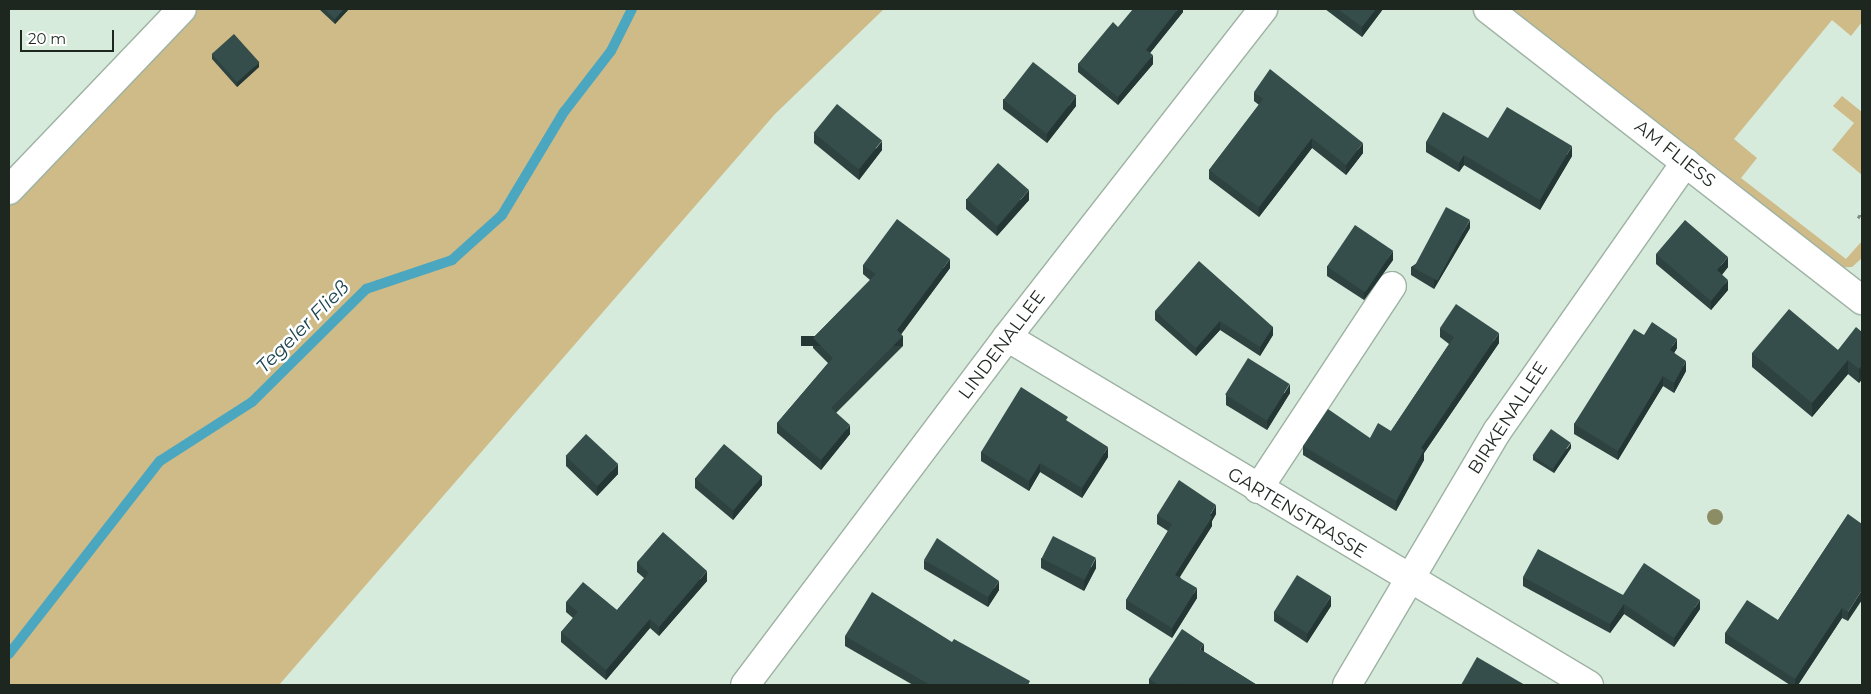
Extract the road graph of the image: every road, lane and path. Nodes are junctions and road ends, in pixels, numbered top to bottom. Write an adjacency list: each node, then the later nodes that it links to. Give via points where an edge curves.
1 (182, 9): 5 (street)
2 (1264, 9): 10 (street, LINDENALLEE)
3 (1488, 9): 4 (street, AM FLIESS)
4 (1686, 162): 9 (street, AM FLIESS); 12 (street, BIRKENALLEE, via 1498,430)
5 (9, 190)
6 (1862, 212): 7 (path)
7 (1858, 218)
8 (1392, 286): 11 (street)
9 (1862, 300)
10 (1007, 337): 11 (street, GARTENSTRASSE); 13 (street, LINDENALLEE)
11 (1258, 490): 12 (street, GARTENSTRASSE)
12 (1408, 580): 14 (street, BIRKENALLEE); 15 (street, GARTENSTRASSE)
13 (745, 685)
14 (1347, 685)
15 (1588, 685)

